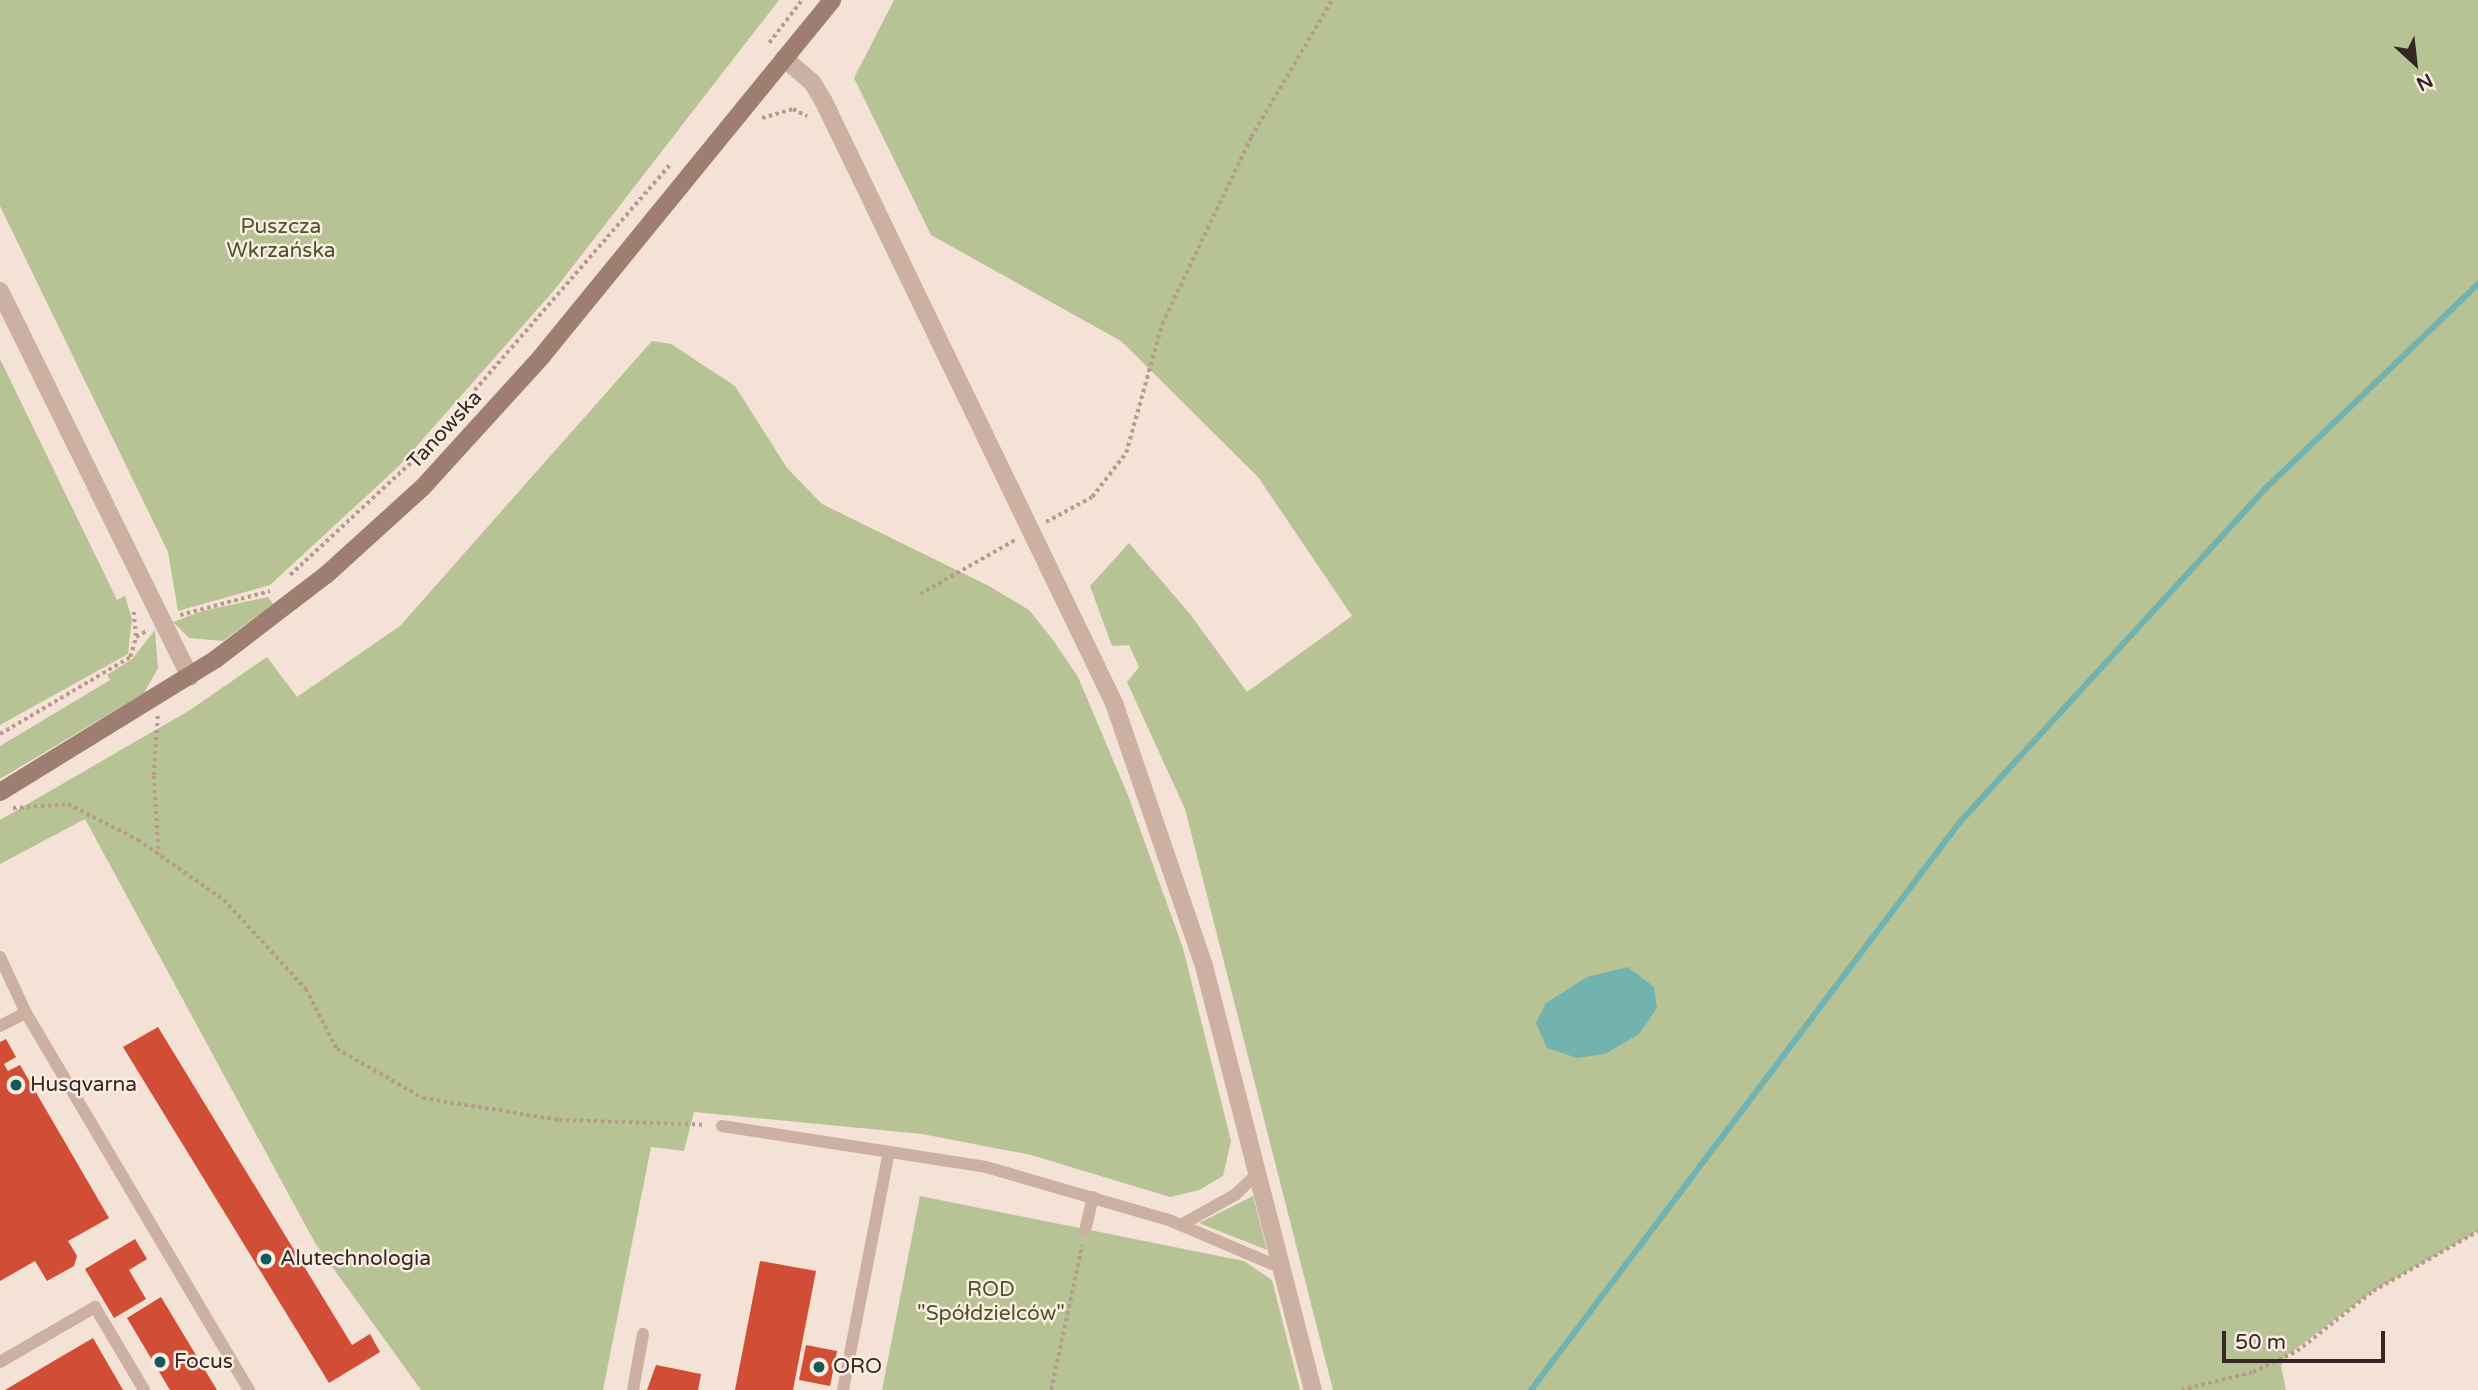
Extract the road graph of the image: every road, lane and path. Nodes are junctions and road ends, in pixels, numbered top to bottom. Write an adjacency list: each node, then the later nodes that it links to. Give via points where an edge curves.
1 (832, 0): 3 (main road, Tanowska)
2 (1332, 0): 6 (path, via 1251,137 1162,324 1126,453 1092,497)
3 (784, 58): 6 (street, via 819,91); 11 (main road, Tanowska, via 542,356 456,453 326,575)
4 (675, 159): 7 (path, via 415,459)
5 (0, 291): 10 (street)
6 (1032, 530): 9 (path); 22 (street, via 1114,703 1172,863 1204,966)
7 (282, 582)
8 (276, 587): 10 (path, via 254,598 189,610)
9 (920, 594)
10 (163, 622): 11 (street); 13 (path, via 136,637 130,657)
11 (190, 677): 12 (main road, Tanowska)
12 (159, 696): 14 (main road, Tanowska); 16 (path, via 154,776)
13 (0, 734)
14 (0, 792)
15 (0, 809): 16 (path, via 68,804)
16 (159, 855): 20 (path, via 224,900 306,989 337,1049 423,1098 559,1120)
17 (0, 957): 18 (lane)
18 (26, 1013): 19 (lane); 31 (lane)
19 (0, 1026)
20 (722, 1126): 21 (lane)
21 (889, 1152): 23 (lane, via 986,1167); 33 (lane)
22 (1256, 1175): 24 (lane, via 1235,1195); 27 (street)
23 (1093, 1197): 24 (lane); 25 (lane)
24 (1181, 1224): 27 (lane)
25 (1086, 1231): 34 (path)
26 (2478, 1231): 36 (path, via 2372,1291 2297,1351 2253,1372)
27 (1279, 1267): 35 (street)
28 (643, 1334): 32 (lane)
29 (0, 1362): 30 (lane, via 95,1307)
30 (144, 1390)
31 (249, 1390)
32 (633, 1390)
33 (843, 1390)
34 (1051, 1390)
35 (1313, 1390)
36 (2181, 1390)

